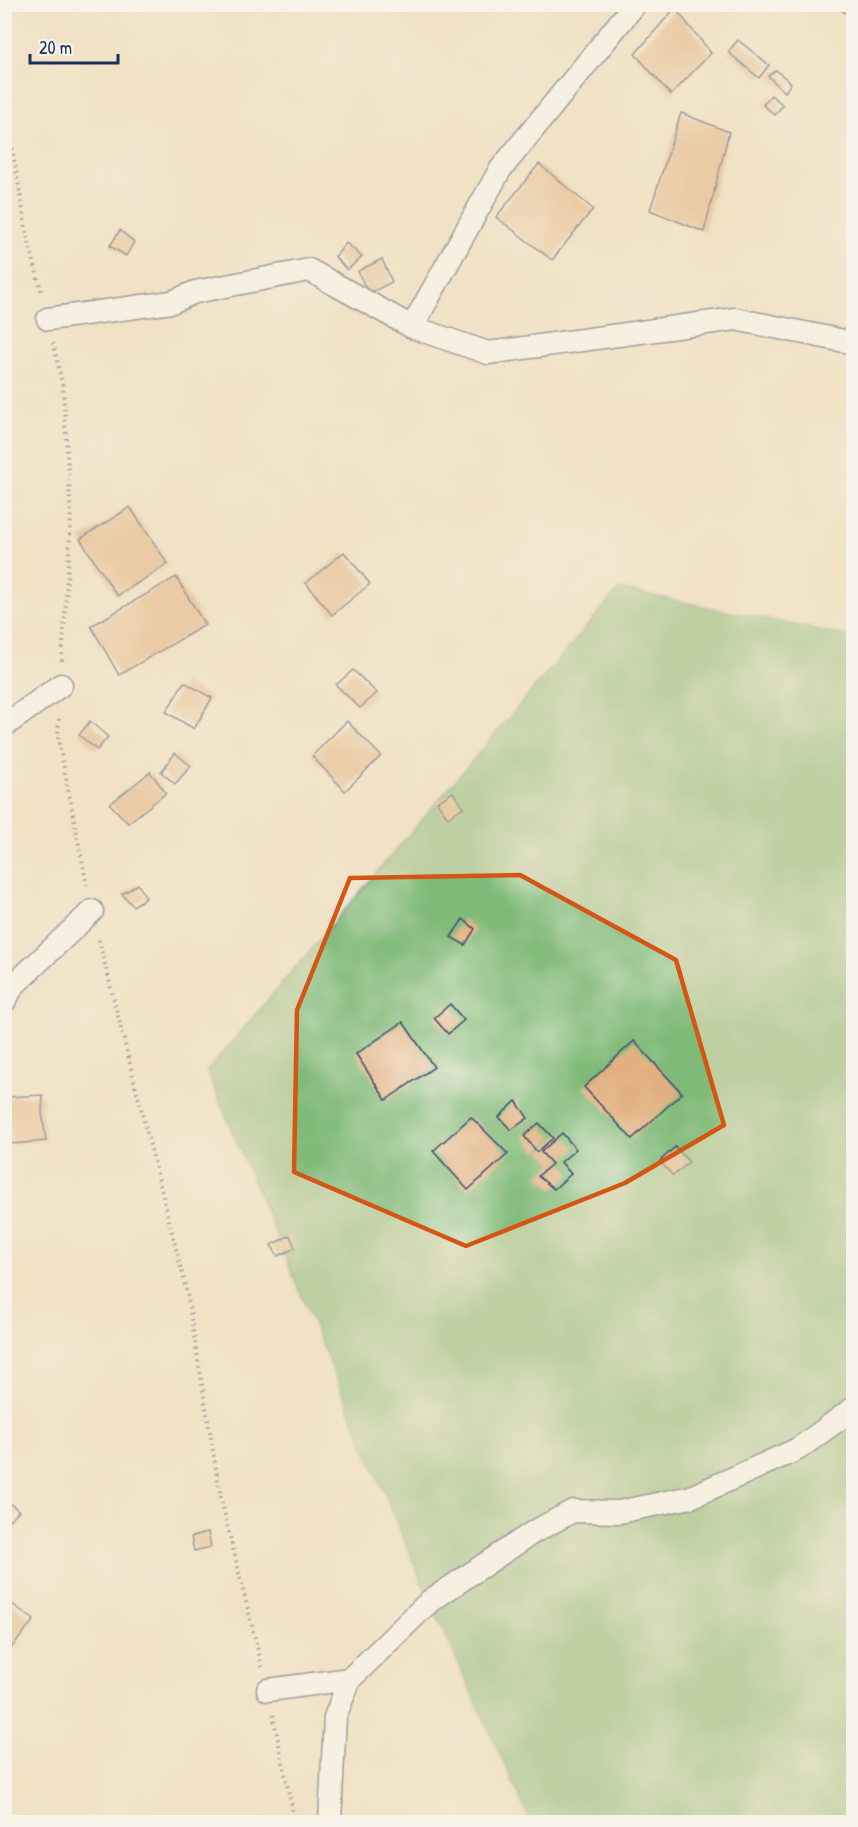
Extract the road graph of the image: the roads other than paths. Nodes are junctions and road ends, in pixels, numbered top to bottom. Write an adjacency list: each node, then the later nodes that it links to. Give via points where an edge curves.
1 (635, 4): 3 (street, via 500,170)
2 (48, 319): 3 (street, via 172,302 195,292 309,270)
3 (412, 327): 4 (street, via 488,353 735,319)
4 (854, 343)
5 (61, 685): 6 (street)
6 (4, 726)
7 (92, 911): 8 (street, via 14,985)
8 (4, 1002)
9 (854, 1408): 10 (street, via 798,1449 691,1497 619,1512 573,1511 532,1533 430,1601)
10 (350, 1679): 11 (street); 12 (street, via 335,1717)
11 (268, 1690)
12 (330, 1822)

